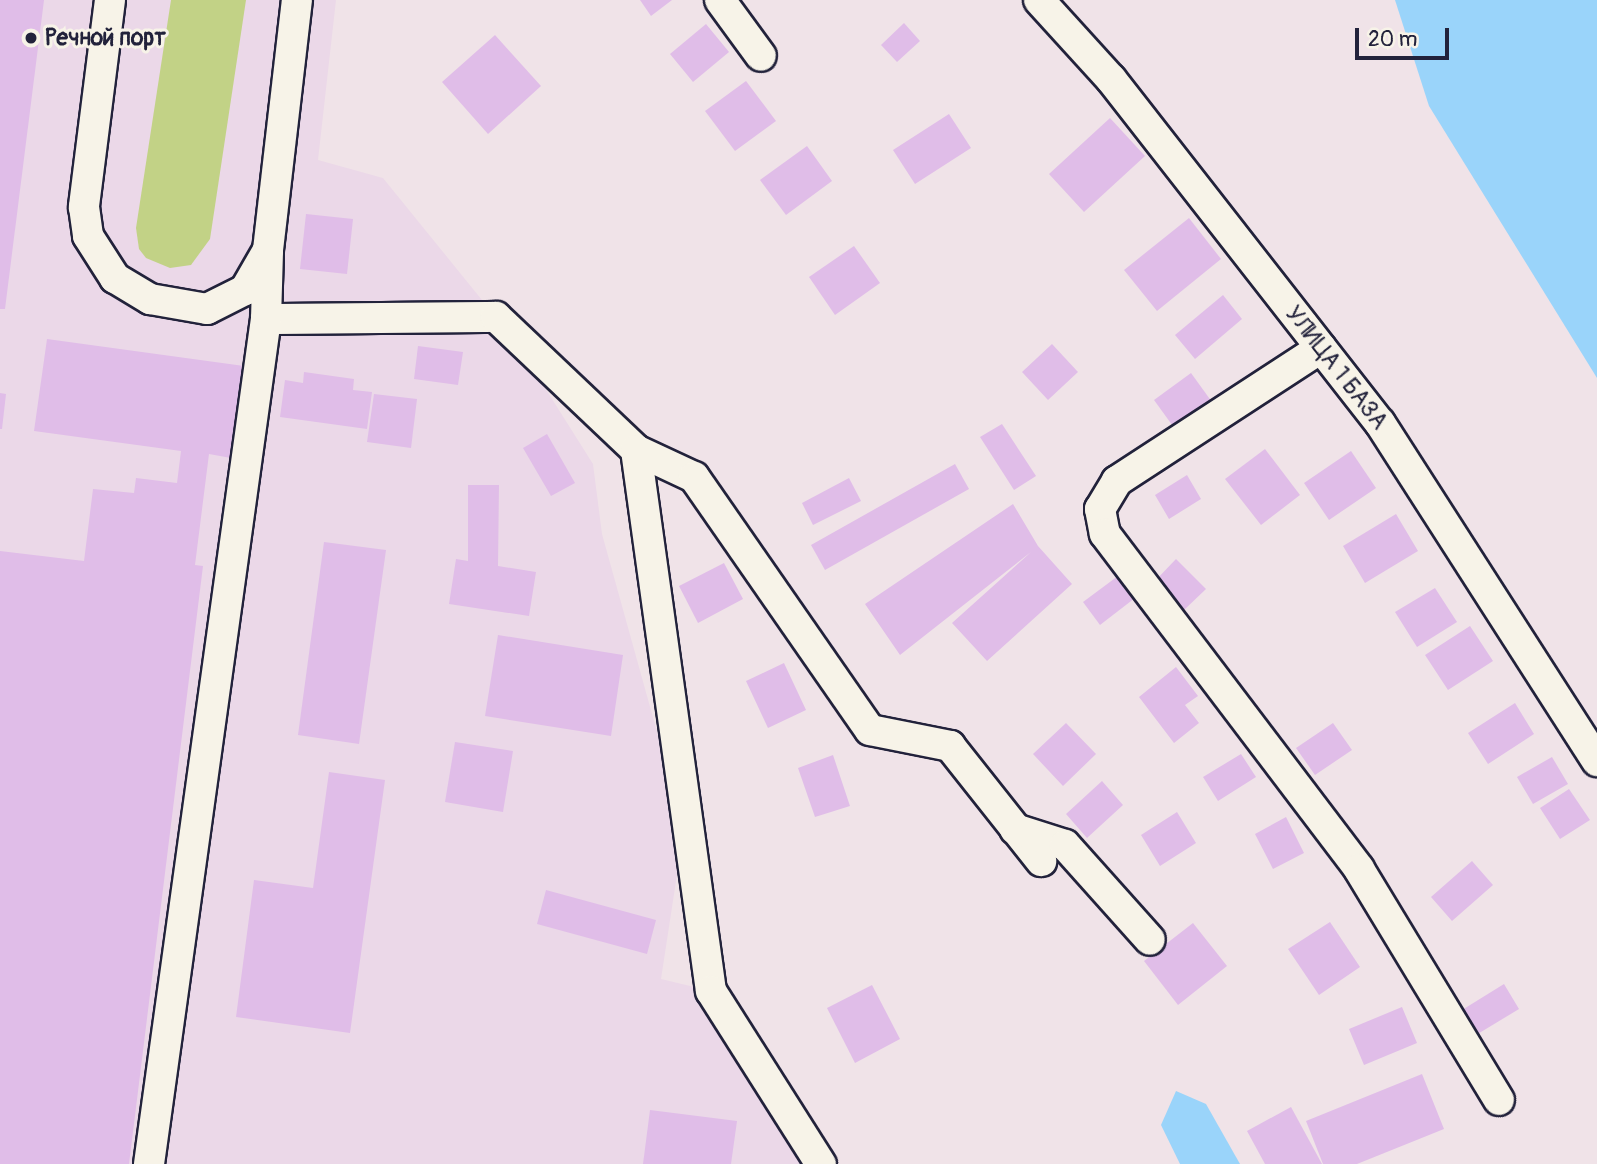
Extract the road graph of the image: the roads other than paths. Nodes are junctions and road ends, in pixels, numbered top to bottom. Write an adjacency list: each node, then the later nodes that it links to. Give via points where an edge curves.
1 (110, 0): 6 (street, via 84,207 88,236 98,258 115,278 150,299 207,309 246,290)
2 (297, 0): 6 (street)
3 (720, 0): 5 (street)
4 (1039, 0): 8 (street, УЛИЦА 1 БАЗА, via 1111,79)
5 (761, 56)
6 (268, 250): 7 (street)
7 (266, 319): 9 (street, via 496,317); 15 (street)
8 (1321, 348): 10 (street, УЛИЦА 1 БАЗА, via 1380,423); 14 (street, via 1117,481 1100,509 1105,534 1359,869)
9 (636, 450): 11 (street, via 694,477 870,730 950,746); 16 (street, via 711,991)
10 (1597, 761)
11 (1016, 829): 12 (street); 13 (street, via 1065,845)
12 (1041, 861)
13 (1150, 940)
14 (1499, 1100)
15 (149, 1164)
16 (821, 1164)

